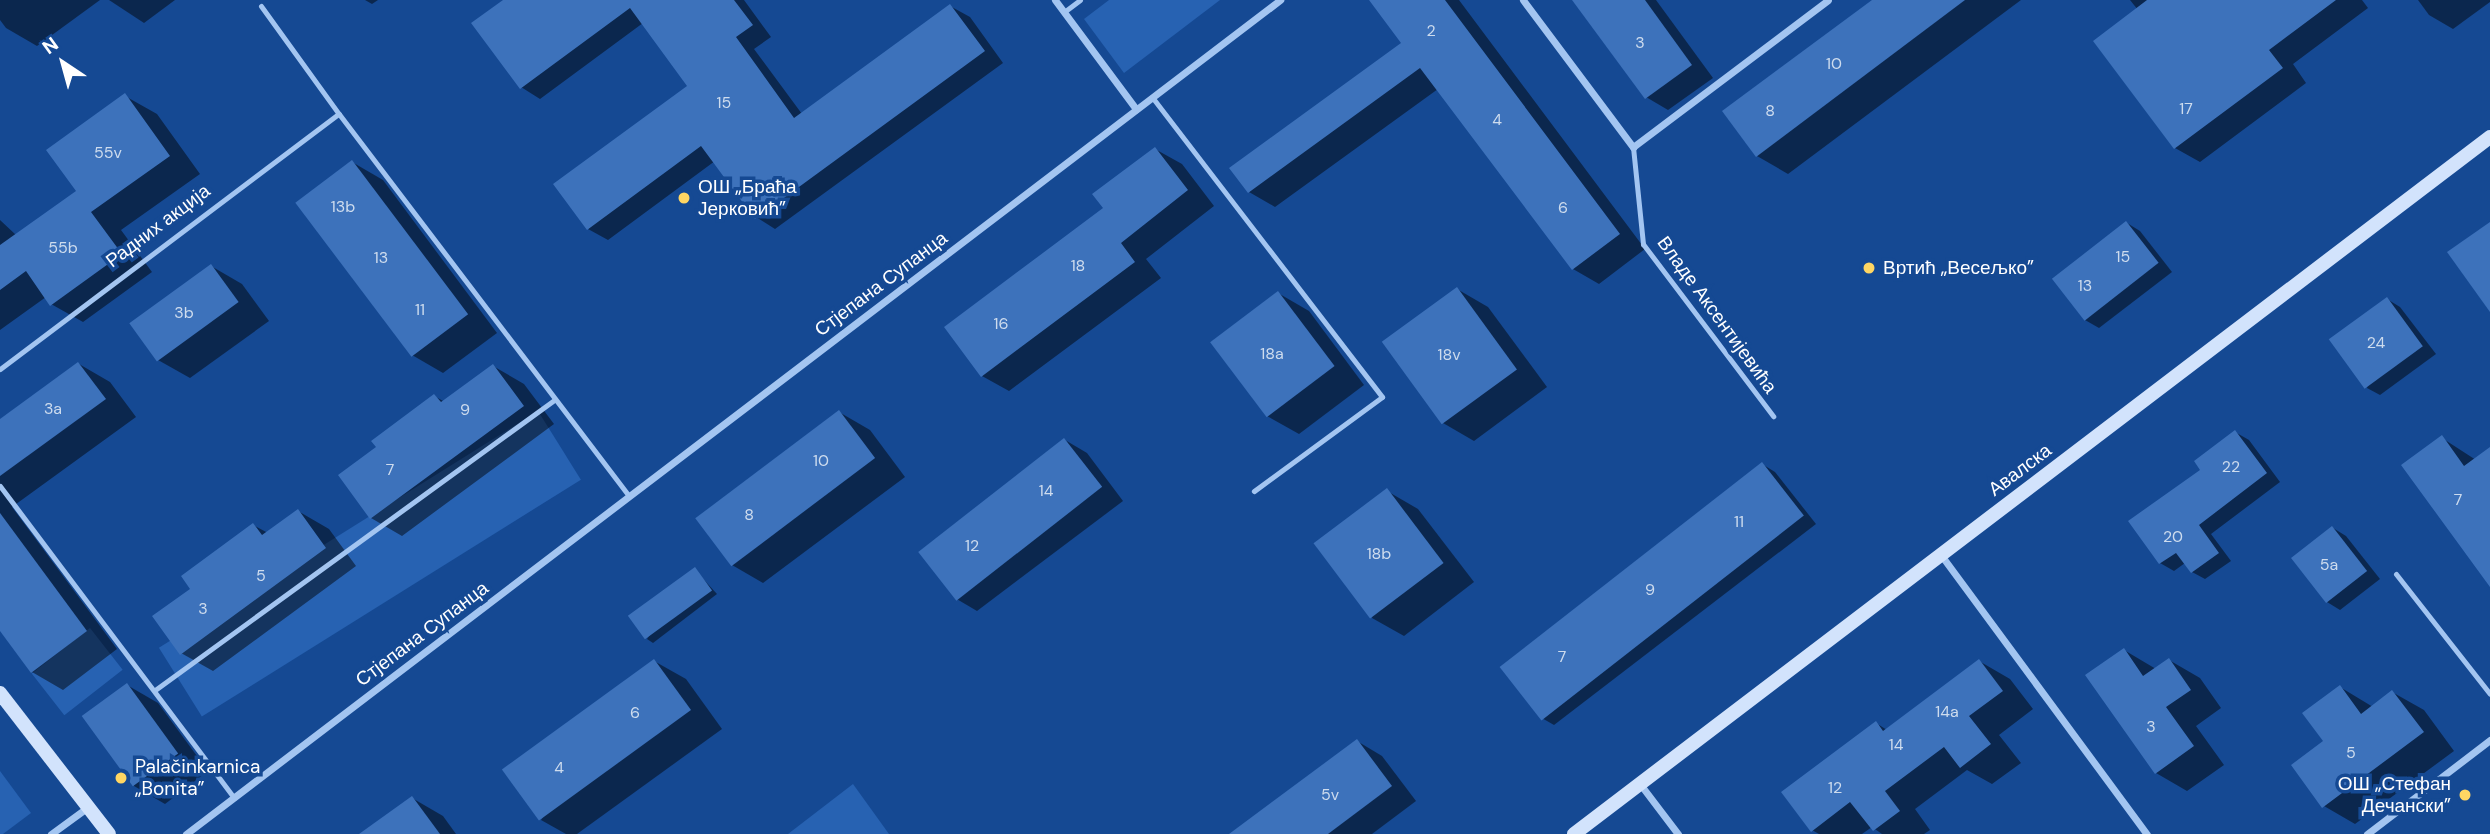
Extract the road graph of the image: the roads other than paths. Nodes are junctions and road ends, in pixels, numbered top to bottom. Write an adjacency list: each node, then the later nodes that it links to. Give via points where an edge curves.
1 (1055, 0): 7 (street)
2 (1080, 0): 7 (lane)
3 (1280, 0): 8 (street, Стјепана Супанца)
4 (1523, 0): 12 (street)
5 (1828, 0): 12 (street)
6 (261, 6): 10 (lane)
7 (1064, 12): 9 (street)
8 (1152, 97): 9 (street, Стјепана Супанца); 17 (lane, via 1382,397)
9 (1136, 109): 18 (street, Стјепана Супанца)
10 (339, 114): 13 (lane, Радних акција); 14 (lane)
11 (2490, 137): 19 (main road, Авалска)
12 (1633, 147): 15 (lane, Владе Аксентијевића, via 1643,244)
13 (0, 369)
14 (554, 400): 18 (lane); 21 (lane)
15 (1773, 416)
16 (0, 486): 21 (lane)
17 (1254, 491)
18 (629, 496): 26 (street, Стјепана Супанца)
19 (1941, 554): 25 (main road, Авалска); 33 (street)
20 (2396, 574): 23 (lane)
21 (155, 690): 26 (lane)
22 (0, 693): 27 (main road)
23 (2490, 694)
24 (2490, 740): 34 (street)
25 (1640, 784): 31 (main road, Авалска); 32 (street)
26 (234, 797): 30 (street, Стјепана Супанца)
27 (88, 807): 28 (street); 29 (main road)
28 (51, 834)
29 (109, 834)
30 (186, 834)
31 (1574, 834)
32 (1678, 834)
33 (2147, 834)
34 (2367, 834)

